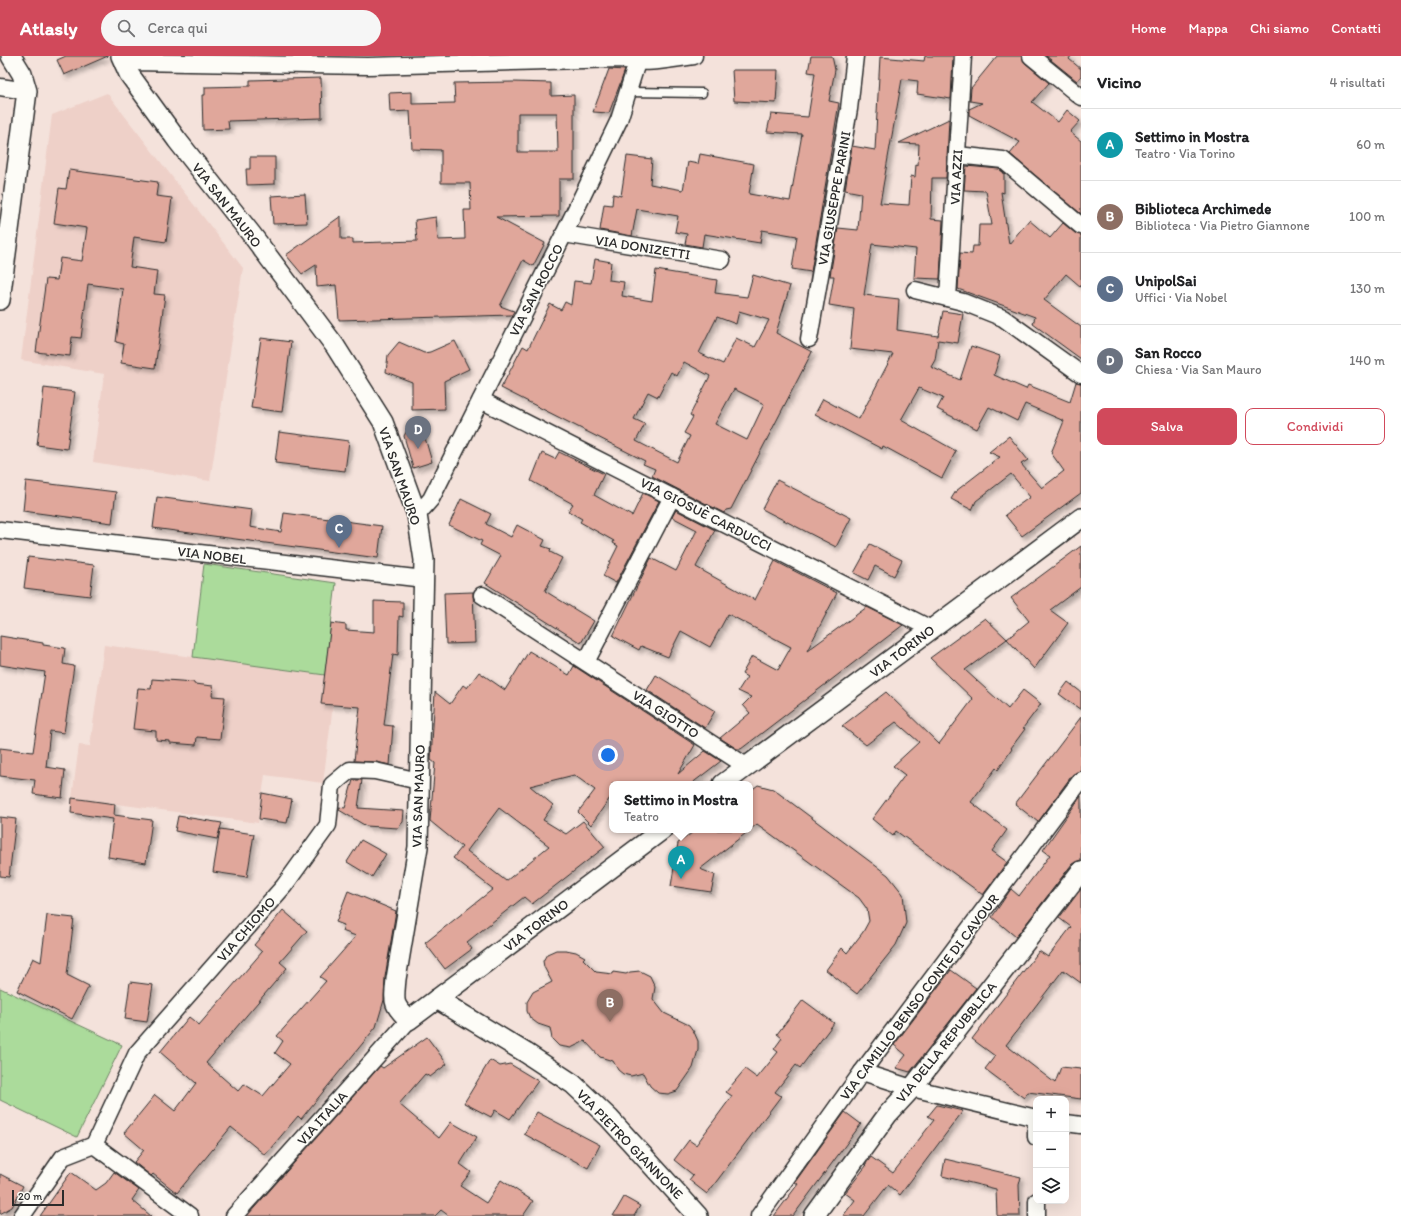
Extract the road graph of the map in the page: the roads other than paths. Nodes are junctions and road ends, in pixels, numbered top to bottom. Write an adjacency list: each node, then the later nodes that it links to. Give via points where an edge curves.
1 (12, 56): 9 (street, via 22,74)
2 (694, 56): 7 (street, via 652,63)
3 (855, 56): 20 (street, VIA GIUSEPPE PARINI, via 849,108)
4 (963, 56): 13 (street, VIA AZZI)
5 (1031, 56): 12 (street)
6 (122, 60): 7 (street, via 368,66); 24 (street, VIA SAN MAURO, via 176,140 252,235 335,346 382,422)
7 (638, 60): 10 (street, VIA SAN ROCCO)
8 (0, 87): 9 (street)
9 (27, 91): 19 (street)
10 (628, 92): 11 (lane); 15 (street, VIA SAN ROCCO, via 619,120)
11 (702, 93)
12 (1081, 97)
13 (957, 155): 14 (street, via 1003,160); 18 (street, VIA AZZI)
14 (1081, 226)
15 (564, 234): 16 (street, VIA DONIZETTI); 22 (street, VIA SAN ROCCO)
16 (722, 260)
17 (915, 290): 18 (street)
18 (948, 298): 21 (street, via 1003,318)
19 (0, 300)
20 (809, 339)
21 (1081, 374)
22 (481, 400): 23 (street, VIA GIOSUÈ CARDUCCI); 24 (street, VIA SAN ROCCO, via 431,499)
23 (672, 497): 29 (street, VIA GIOSUÈ CARDUCCI); 30 (street)
24 (417, 515): 27 (street, VIA SAN MAURO, via 424,560)
25 (1081, 518): 29 (street, VIA TORINO)
26 (0, 530): 27 (street, VIA NOBEL)
27 (424, 579): 32 (street, VIA SAN MAURO)
28 (482, 595): 30 (street, VIA GIOTTO)
29 (931, 629): 31 (street, VIA TORINO)
30 (586, 662): 31 (street, VIA GIOTTO)
31 (746, 766): 34 (street, VIA TORINO)
32 (419, 780): 38 (street, VIA SAN MAURO, via 418,847 394,998 397,1009); 44 (street, VIA CHIOMO, via 375,770 350,770 332,784 328,825 284,886 137,1054)
33 (1081, 780): 39 (street, VIA CAMILLO BENSO CONTE DI CAVOUR)
34 (727, 781)
35 (658, 833): 37 (street, VIA TORINO)
36 (1081, 871): 40 (street, VIA DELLA REPUBBLICA)
37 (437, 999): 38 (street, VIA TORINO); 49 (street, VIA PIETRO GIANNONE, via 573,1084 609,1118)
38 (409, 1020): 48 (street, VIA ITALIA)
39 (862, 1072): 40 (street); 50 (street, VIA CAMILLO BENSO CONTE DI CAVOUR)
40 (912, 1088): 41 (street); 51 (street, VIA DELLA REPUBBLICA, via 888,1114)
41 (1033, 1117)
42 (1069, 1123): 43 (street)
43 (1081, 1125)
44 (94, 1145): 46 (street, via 63,1157); 47 (street)
45 (1037, 1204): 52 (street)
46 (22, 1216)
47 (190, 1216)
48 (234, 1216)
49 (698, 1216)
50 (759, 1216)
51 (814, 1216)
52 (1038, 1216)

